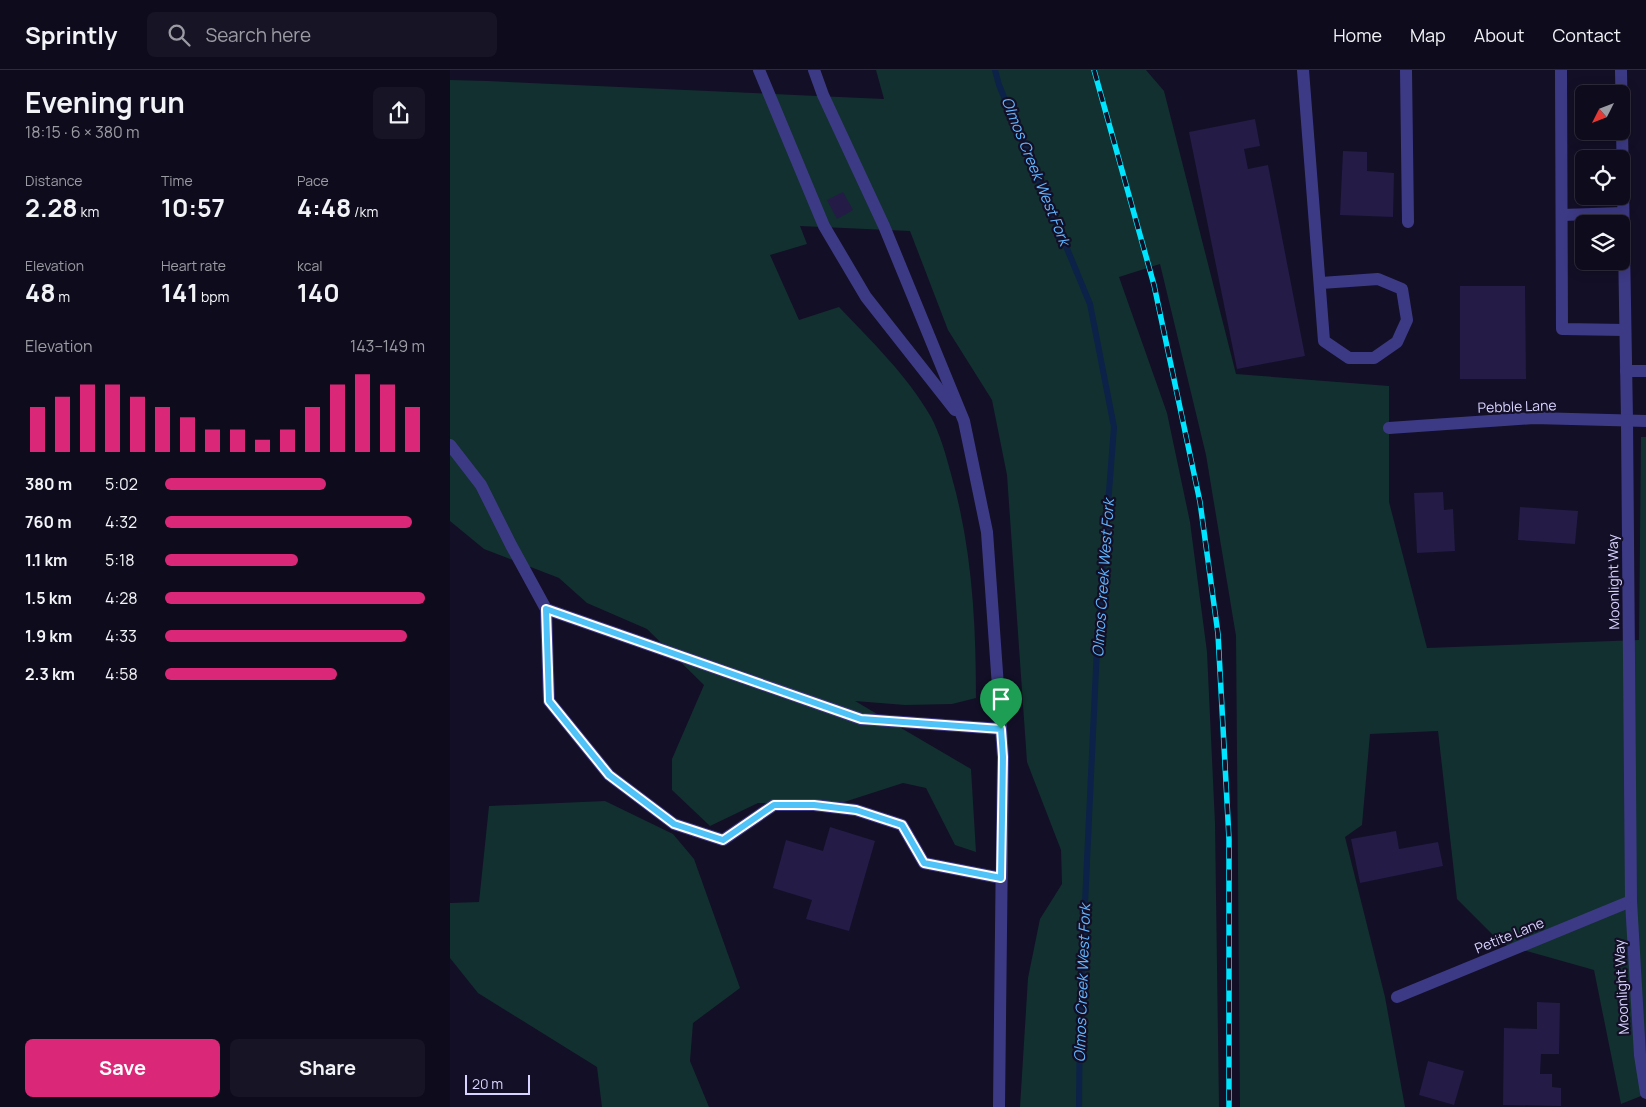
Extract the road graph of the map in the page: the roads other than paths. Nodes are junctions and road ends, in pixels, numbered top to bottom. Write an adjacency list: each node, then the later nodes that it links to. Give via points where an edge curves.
1 (759, 70): 15 (street, via 833,242 866,297)
2 (814, 70): 15 (street, via 884,226)
3 (1303, 70): 10 (street)
4 (1406, 70): 9 (street)
5 (1561, 70): 8 (street)
6 (1621, 70): 7 (street, Moonlight Way)
7 (1623, 213): 8 (street); 11 (street, Moonlight Way)
8 (1562, 214): 11 (street, via 1562,329)
9 (1408, 222)
10 (1321, 283): 10 (street, via 1324,341 1348,358 1374,358 1397,342 1407,320 1402,289 1378,279)
11 (1625, 330): 12 (street, Moonlight Way)
12 (1626, 371): 13 (street); 14 (street, Moonlight Way)
13 (1646, 371)
14 (1627, 420): 16 (street, Pebble Lane); 17 (street, Pebble Lane, via 1534,418); 22 (street, Moonlight Way)
15 (964, 421): 20 (street, via 987,532)
16 (1646, 421)
17 (1389, 428)
18 (450, 445): 19 (street, via 481,485)
19 (546, 609): 20 (street, via 861,719); 21 (street, via 549,701 609,775 674,824 723,840 774,805 856,810 902,825 924,863)
20 (1001, 729): 21 (street)
21 (1001, 878): 25 (street)
22 (1631, 901): 23 (street, Petite Lane); 24 (street, Moonlight Way, via 1640,1055)
23 (1397, 997)
24 (1646, 1093)
25 (999, 1107)

